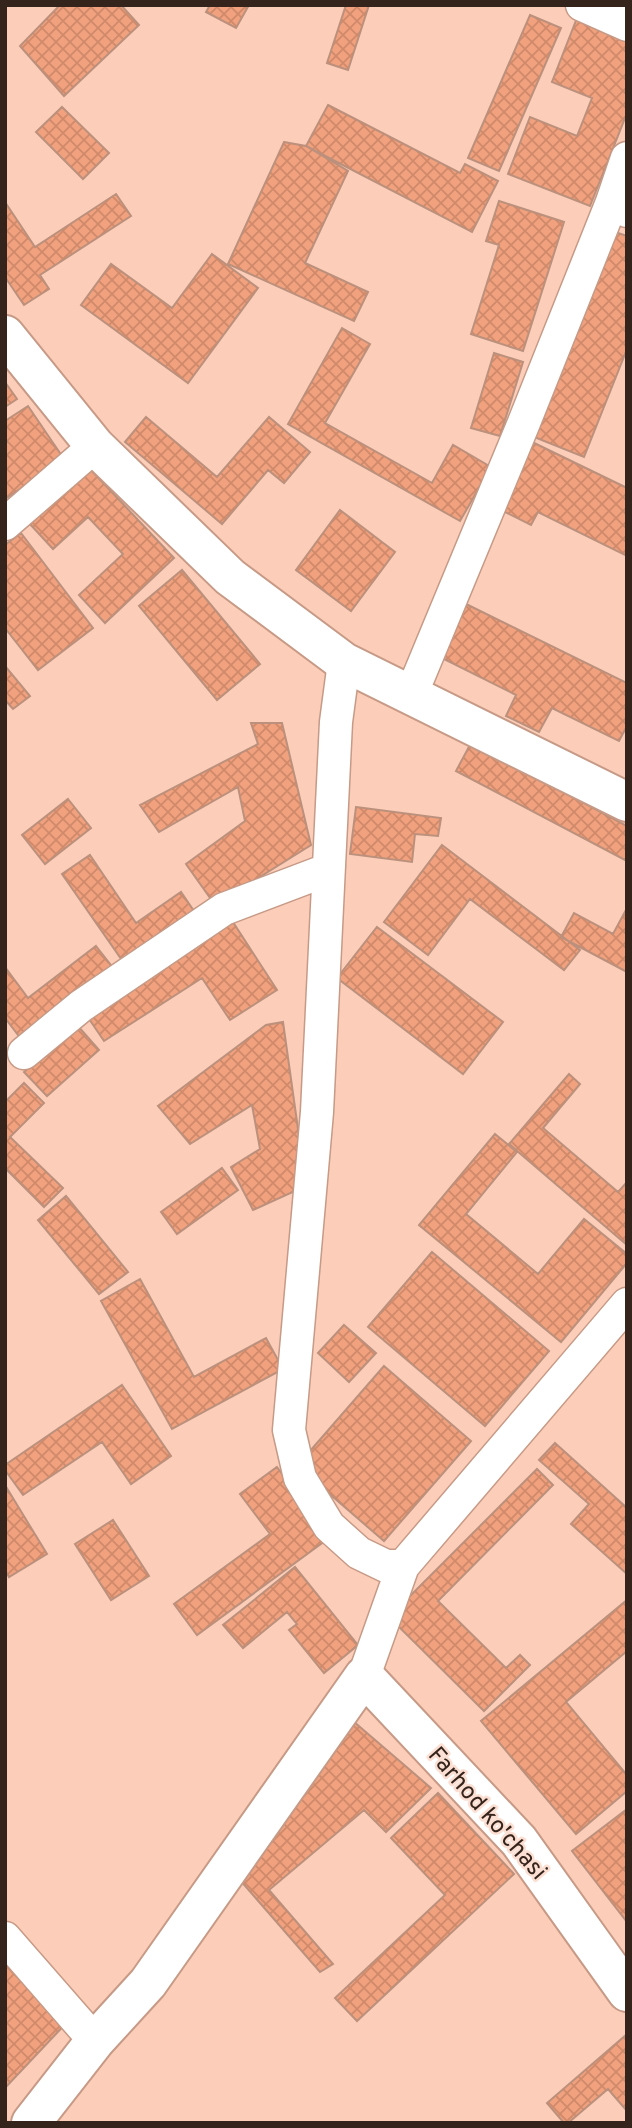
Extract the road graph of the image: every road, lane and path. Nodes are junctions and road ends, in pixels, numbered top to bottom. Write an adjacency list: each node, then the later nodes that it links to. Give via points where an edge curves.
1 (582, 5): 2 (street)
2 (627, 24)
3 (627, 158): 4 (street)
4 (619, 206): 9 (street)
5 (5, 335): 6 (street)
6 (95, 446): 7 (street); 8 (street, via 230,577)
7 (5, 524)
8 (344, 662): 9 (street); 11 (street)
9 (411, 695): 10 (street)
10 (627, 802)
11 (327, 870): 12 (street, via 224,909 81,1006); 14 (street, via 317,1112 289,1430 300,1478 329,1526 359,1553 386,1566)
12 (24, 1053)
13 (627, 1304): 14 (street)
14 (403, 1566): 15 (street)
15 (364, 1676): 17 (street, Farhod ko'chasi, via 519,1841); 18 (street, via 148,1983)
16 (5, 1938): 18 (street)
17 (627, 1992)
18 (94, 2041): 19 (street)
19 (31, 2123)

